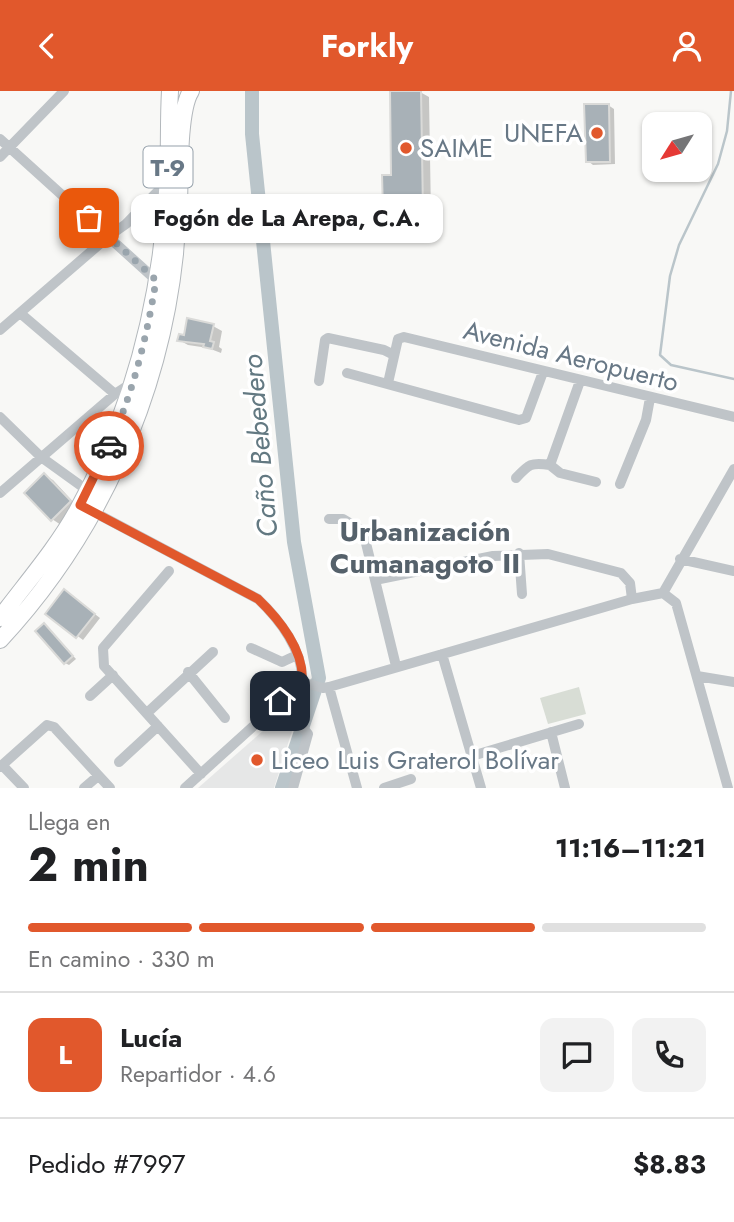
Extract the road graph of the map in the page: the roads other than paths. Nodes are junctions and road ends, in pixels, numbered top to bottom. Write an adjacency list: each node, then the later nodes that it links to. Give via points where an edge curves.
1 (64, 91): 7 (street)
2 (170, 91): 12 (main road, T-9)
3 (182, 91): 9 (main road)
4 (191, 91): 9 (main road, T-9)
5 (160, 96): 10 (main road, T-9)
6 (0, 139): 7 (street)
7 (9, 147): 8 (street); 11 (street)
8 (0, 157)
9 (180, 172): 34 (main road, T-9, via 174,258 160,344 124,450)
10 (161, 188): 11 (street); 12 (main road, T-9)
11 (109, 236): 13 (street); 14 (street)
12 (162, 242): 13 (main road, T-9)
13 (156, 280): 21 (main road, T-9, via 147,335)
14 (20, 313): 15 (street); 23 (street)
15 (0, 330)
16 (394, 355): 18 (street, Avenida Aeropuerto, via 398,339 404,337); 19 (street, via 328,338); 22 (street)
17 (347, 373): 22 (street)
18 (543, 373): 20 (street, Avenida Aeropuerto); 22 (street, via 526,418 519,420)
19 (318, 381)
20 (580, 381): 24 (street, Avenida Aeropuerto); 28 (street)
21 (132, 382): 23 (street); 34 (main road, T-9)
22 (388, 383)
23 (115, 394): 27 (street)
24 (650, 398): 26 (street, Avenida Aeropuerto); 32 (street)
25 (0, 417): 27 (street)
26 (734, 417)
27 (41, 457): 33 (street); 34 (street)
28 (550, 465): 30 (street, via 534,463); 31 (street, via 560,473)
29 (734, 469): 37 (street)
30 (516, 478)
31 (596, 482)
32 (620, 484)
33 (0, 493)
34 (90, 502): 44 (main road, T-9); 45 (main road, T-9, via 46,586); 49 (street, via 258,599 276,616)
35 (330, 519): 40 (street, via 344,519 363,531)
36 (519, 553): 40 (street); 42 (street); 43 (street, via 548,554 621,573 630,583)
37 (680, 559): 38 (street); 41 (street)
38 (734, 571)
39 (169, 572): 52 (street, via 103,648 104,666)
40 (375, 580): 50 (street)
41 (663, 593): 43 (street); 53 (street, via 676,603)
42 (522, 594)
43 (632, 599): 48 (street)
44 (0, 618)
45 (0, 640)
46 (251, 648): 49 (street, via 282,662)
47 (213, 652): 51 (street)
48 (442, 654): 50 (street); 64 (street)
49 (297, 655): 54 (street)
50 (396, 666): 56 (street)
51 (188, 673): 59 (street); 60 (street)
52 (113, 675): 57 (street); 59 (street)
53 (697, 676): 55 (street); 79 (street)
54 (302, 682): 56 (street); 58 (street)
55 (734, 682)
56 (326, 688): 75 (street)
57 (90, 696)
58 (280, 701): 67 (street); 74 (street, via 308,734)
59 (147, 713): 62 (street)
60 (225, 718)
61 (579, 724): 63 (street)
62 (158, 726): 65 (street); 67 (street)
63 (551, 732): 64 (street); 78 (street)
64 (472, 755): 77 (street)
65 (119, 762)
66 (1, 766): 68 (street, via 47,725 54,727); 70 (street)
67 (201, 774): 73 (street)
68 (98, 776): 71 (street); 72 (street)
69 (411, 779): 76 (street)
70 (24, 788)
71 (84, 788)
72 (110, 788)
73 (185, 788)
74 (293, 788)
75 (357, 788)
76 (384, 788)
77 (481, 788)
78 (565, 788)
79 (728, 788)

